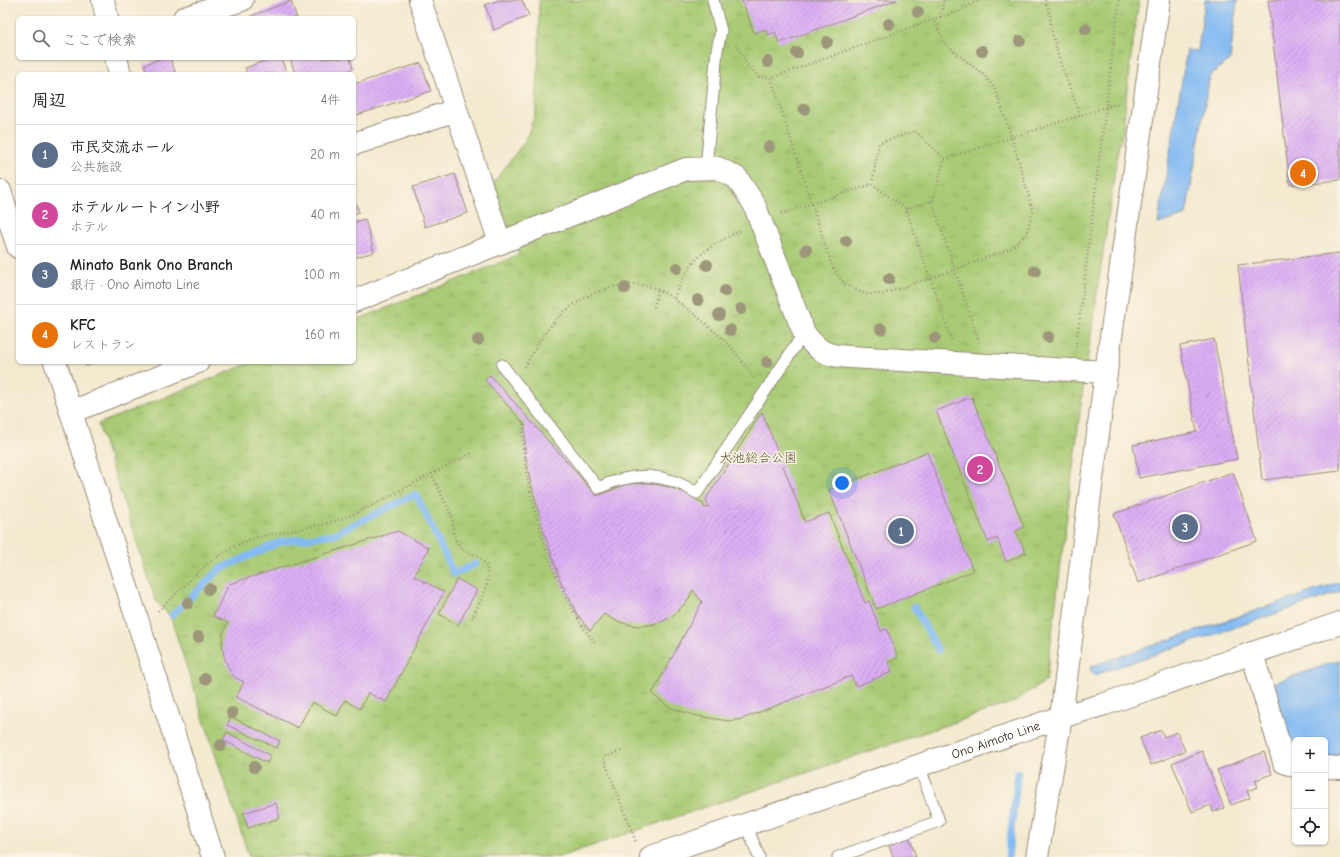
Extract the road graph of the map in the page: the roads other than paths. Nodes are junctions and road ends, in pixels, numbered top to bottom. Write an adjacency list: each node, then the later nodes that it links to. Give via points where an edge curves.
1 (103, 0): 6 (street)
2 (242, 0): 7 (street)
3 (420, 0): 10 (street)
4 (713, 0): 12 (lane, via 721,31)
5 (1159, 0): 21 (street)
6 (107, 16)
7 (190, 16)
8 (116, 60): 9 (street)
9 (120, 72)
10 (456, 110): 11 (street); 15 (street)
11 (356, 143)
12 (706, 168): 15 (street, via 686,169); 17 (street, via 718,168 737,178 754,204)
13 (0, 191): 14 (street)
14 (16, 241)
15 (500, 243): 16 (street)
16 (356, 300)
17 (804, 333): 20 (lane, via 697,493 674,481 649,476 622,478 598,488); 21 (street, via 812,344 836,356)
18 (56, 364): 22 (street)
19 (193, 364): 22 (street)
20 (502, 365)
21 (1106, 372): 25 (street)
22 (71, 412): 33 (street)
23 (1340, 623): 24 (street, Ono Aimoto Line)
24 (1252, 653): 25 (street, Ono Aimoto Line, via 1105,704); 27 (street, via 1284,762)
25 (1061, 716): 26 (street, Ono Aimoto Line); 36 (street)
26 (919, 765): 30 (street, Ono Aimoto Line); 35 (lane, via 939,821)
27 (1292, 765)
28 (1328, 767): 29 (street)
29 (1340, 768)
30 (746, 824): 32 (street, Ono Aimoto Line); 34 (lane)
31 (644, 850): 32 (street, Ono Aimoto Line)
32 (682, 852)
33 (213, 857)
34 (759, 857)
35 (838, 857)
36 (1037, 857)

